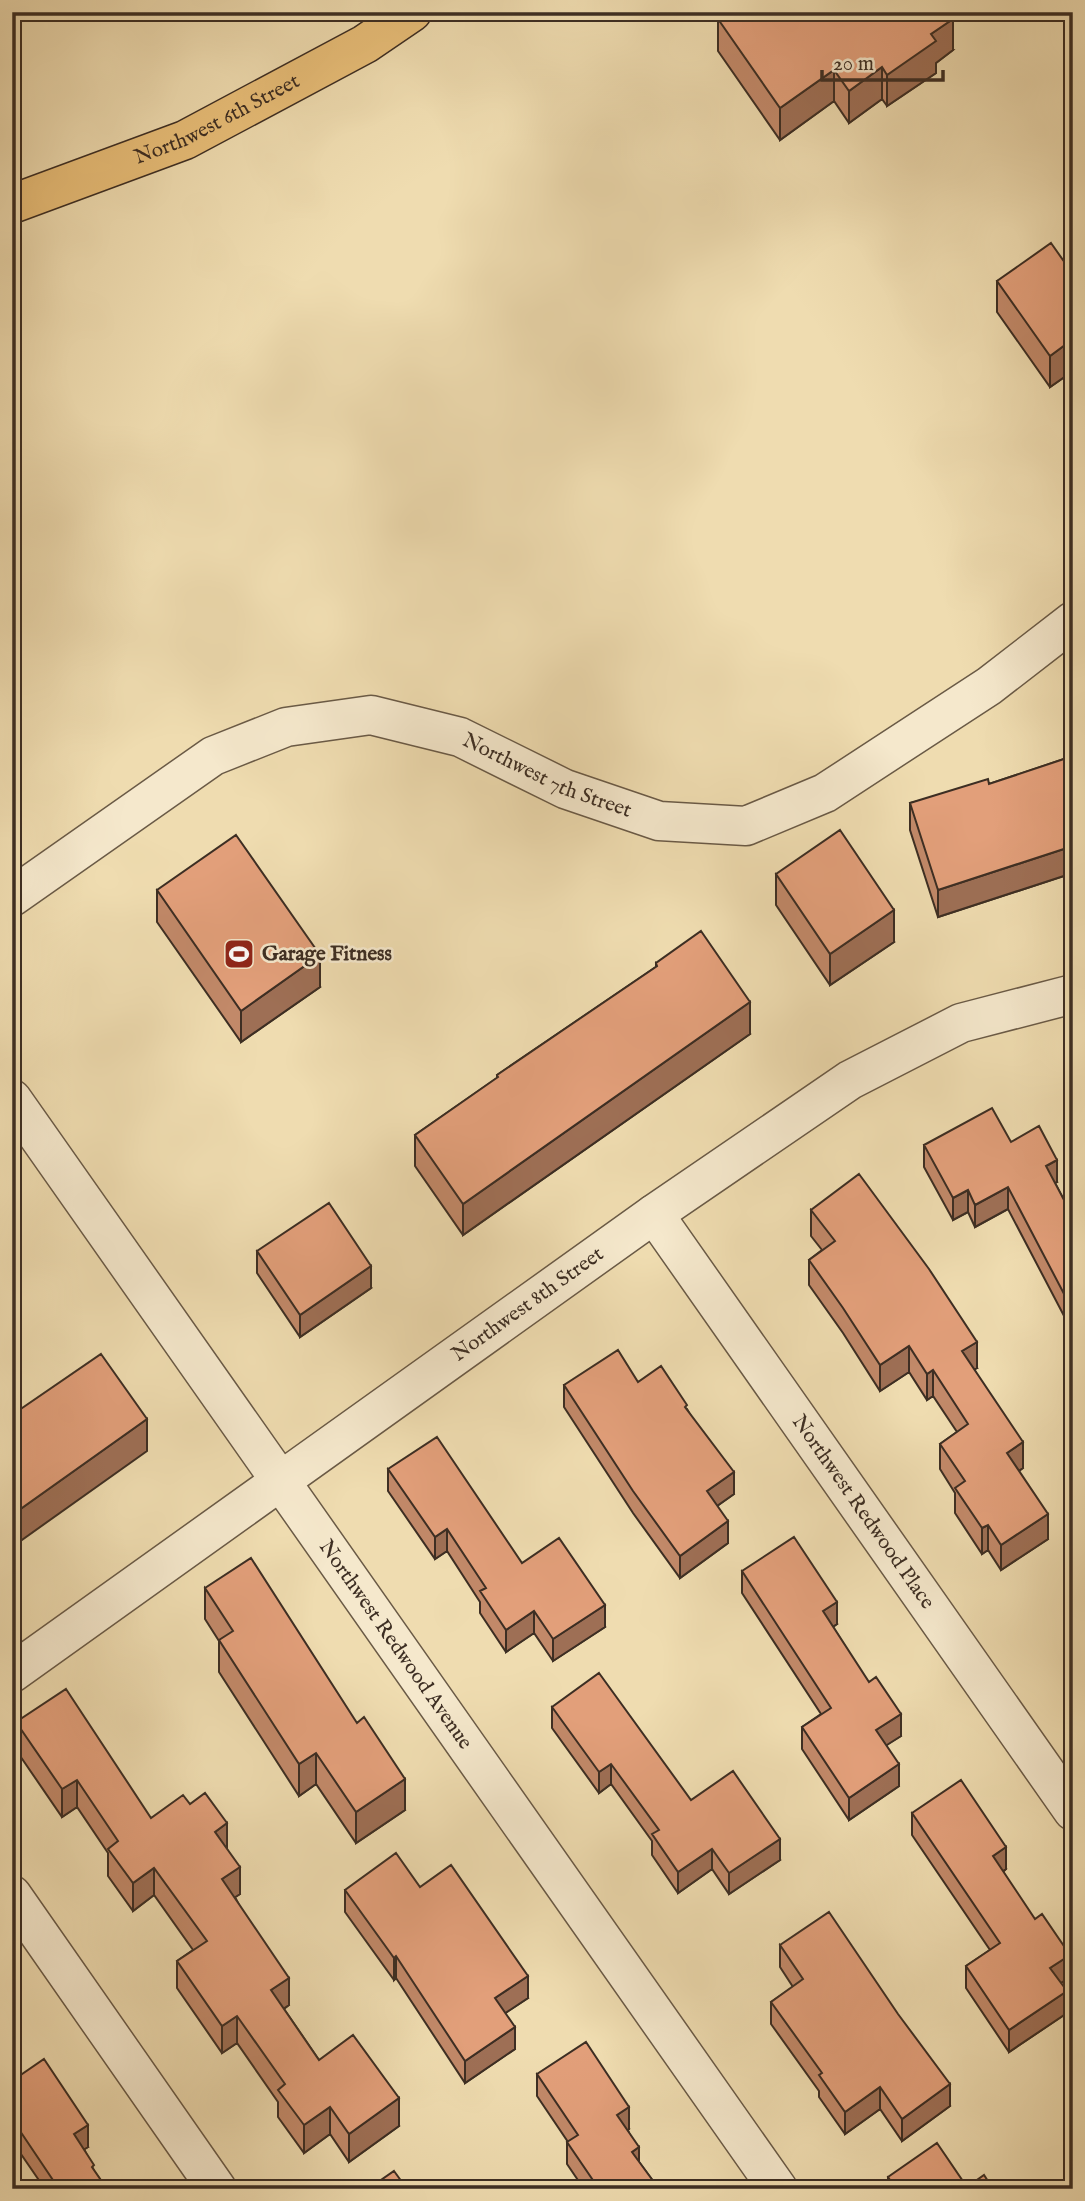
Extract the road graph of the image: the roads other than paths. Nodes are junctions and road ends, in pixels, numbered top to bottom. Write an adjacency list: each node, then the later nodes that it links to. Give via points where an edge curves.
1 (412, 12): 2 (main road, Northwest 6th Street, via 365,44 185,140)
2 (12, 204)
3 (1073, 621): 4 (street, Northwest 7th Street, via 989,686 825,793 746,826 660,821 565,789 460,737 371,715 286,727 213,756)
4 (12, 897)
5 (1073, 994): 7 (street, Northwest 8th Street, via 961,1023 883,1062)
6 (12, 1099): 8 (street, Northwest Redwood Avenue)
7 (654, 1214): 8 (street, Northwest 8th Street); 10 (street, Northwest Redwood Place)
8 (281, 1481): 9 (street, Northwest 8th Street); 13 (street, Northwest Redwood Avenue)
9 (12, 1673)
10 (1073, 1811)
11 (12, 1895): 12 (street)
12 (217, 2189)
13 (778, 2189)

